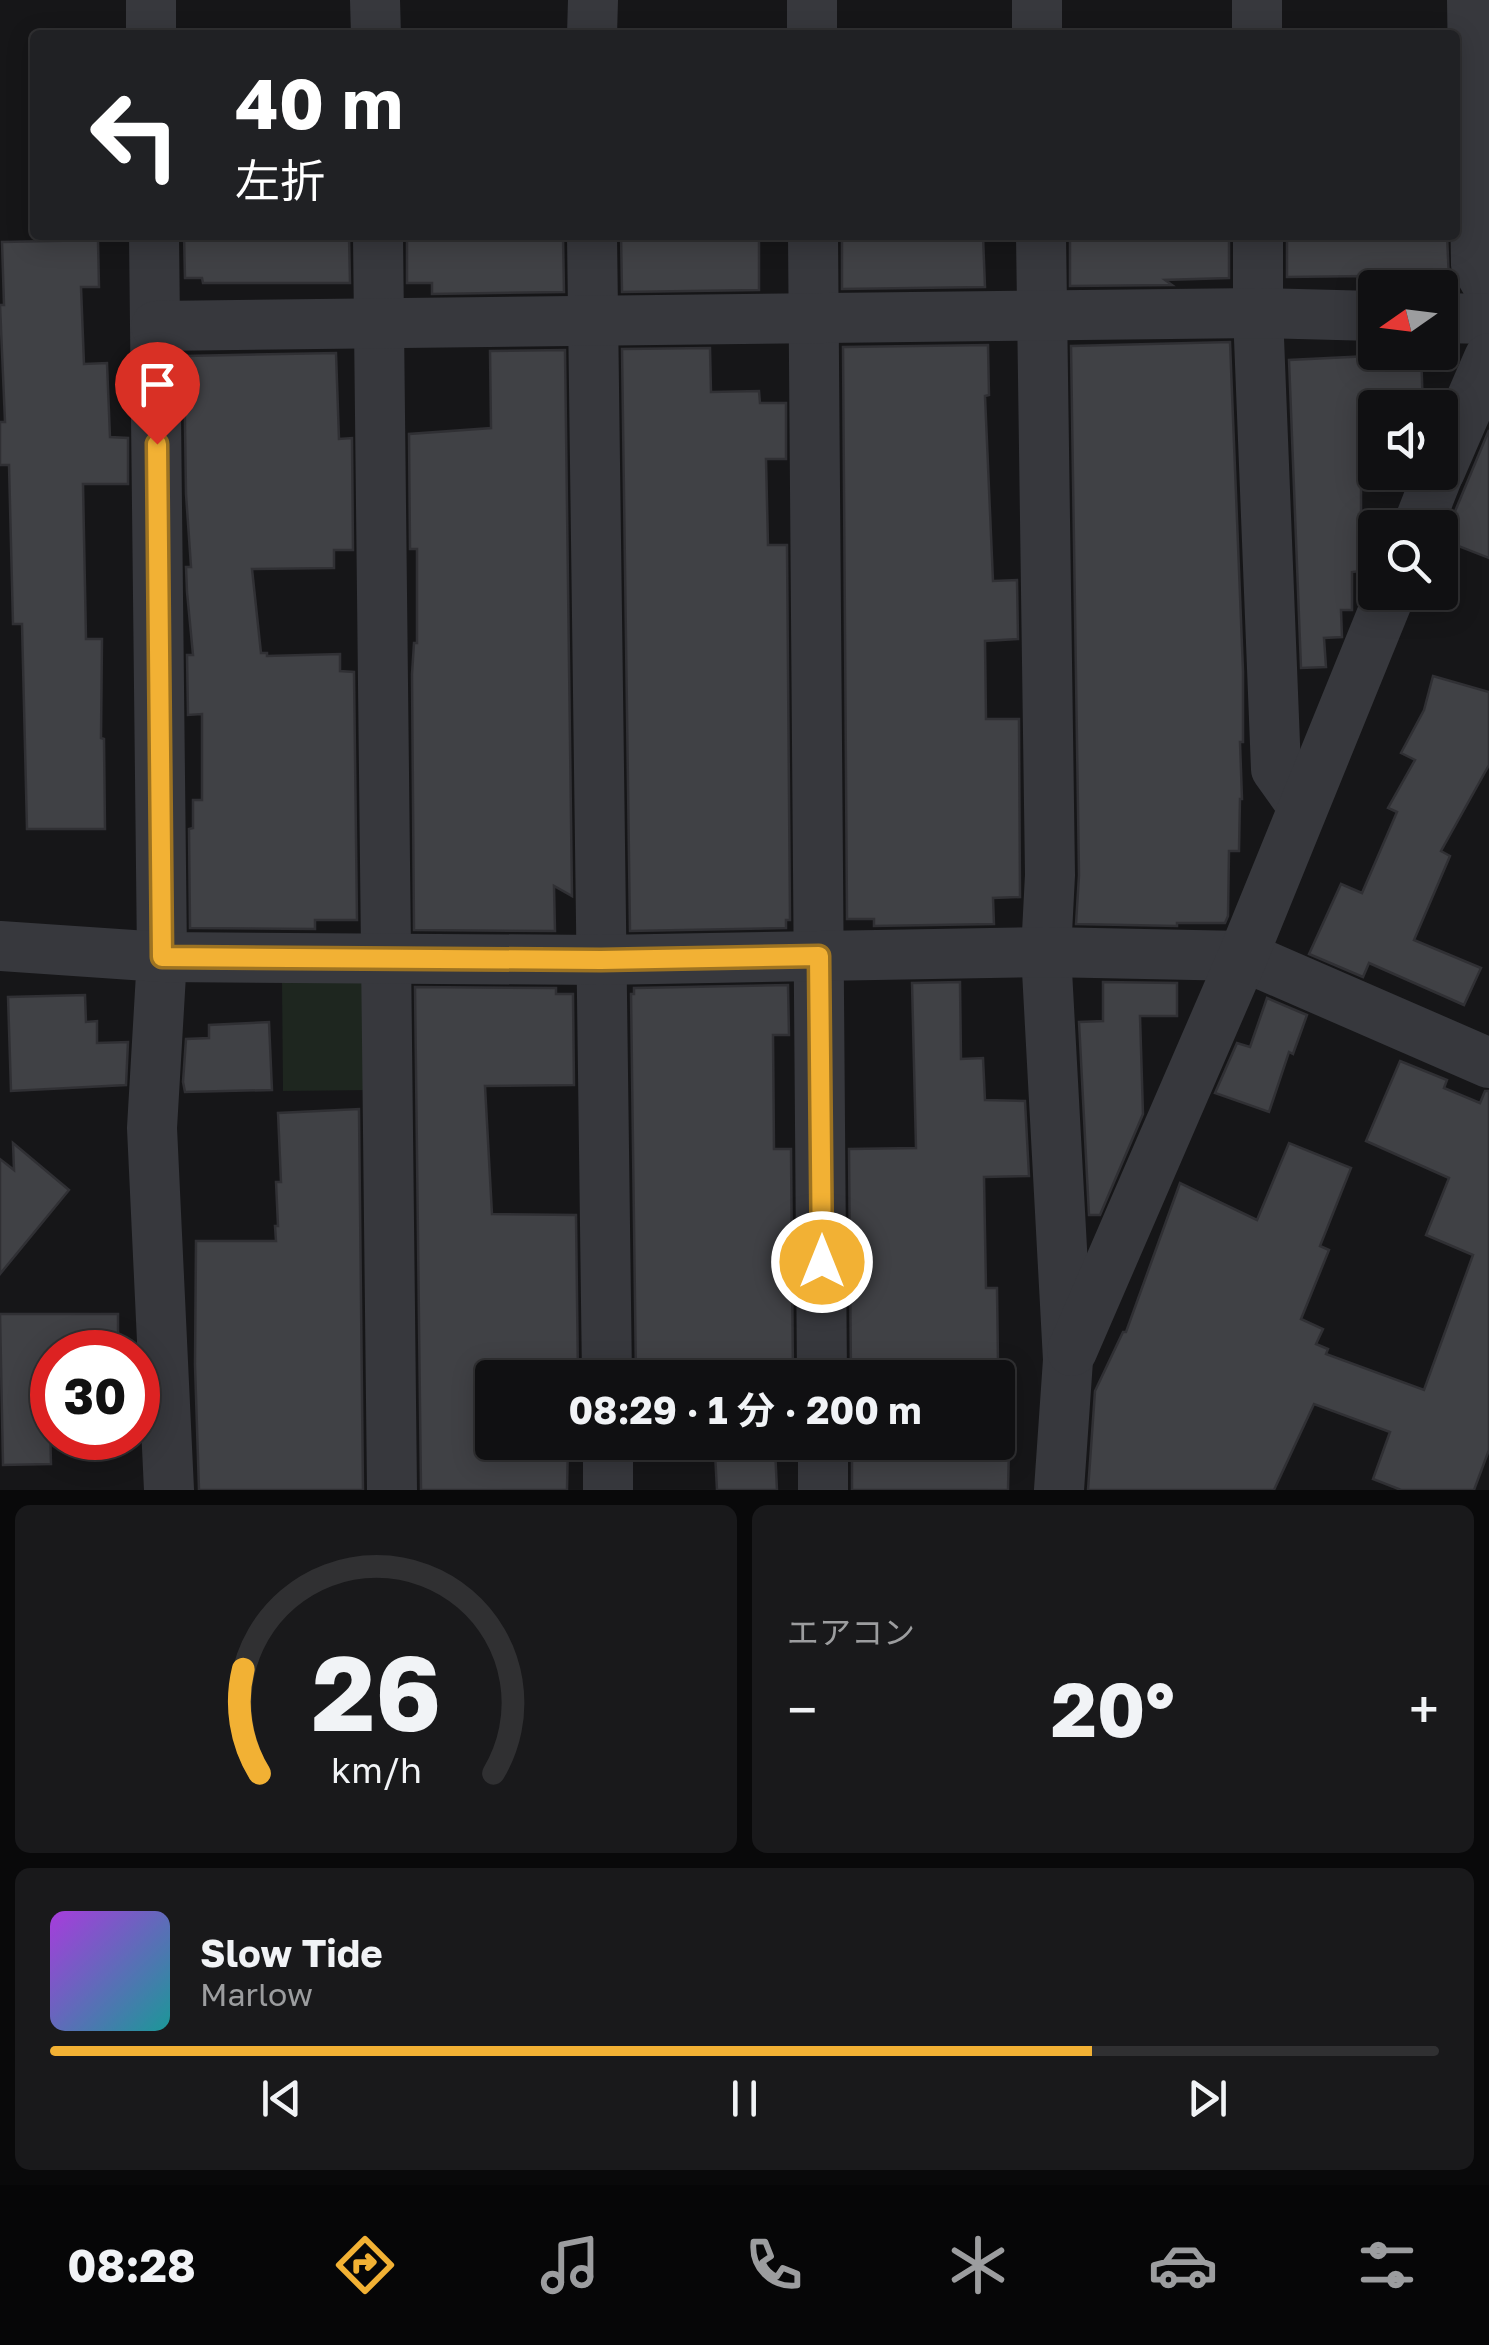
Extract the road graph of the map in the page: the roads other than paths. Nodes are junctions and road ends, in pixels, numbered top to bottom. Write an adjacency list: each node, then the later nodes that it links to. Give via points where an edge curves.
1 (151, 0): 8 (street)
2 (375, 0): 9 (street)
3 (592, 0): 10 (street)
4 (812, 0): 11 (street)
5 (1037, 0): 12 (street)
6 (1256, 0): 13 (street)
7 (1472, 0): 20 (street, via 1476,265)
8 (151, 30)
9 (376, 30)
10 (592, 30)
11 (812, 30)
12 (1038, 30)
13 (1257, 30)
14 (154, 240): 29 (street)
15 (378, 240): 28 (street)
16 (592, 240): 27 (street)
17 (814, 240): 24 (street)
18 (1041, 240): 23 (street)
19 (1258, 240): 21 (street)
20 (1489, 288)
21 (1258, 313): 22 (street); 23 (street); 33 (street, via 1276,769)
22 (1358, 316)
23 (1043, 317): 24 (street); 35 (street)
24 (814, 318): 27 (street); 36 (street)
25 (1458, 318): 26 (street)
26 (1489, 319)
27 (592, 320): 28 (street); 40 (street)
28 (379, 323): 29 (street); 39 (street)
29 (156, 326): 38 (street)
30 (1489, 358): 31 (street)
31 (1458, 430)
32 (1383, 610): 33 (street)
33 (1303, 807): 37 (street)
34 (0, 946): 38 (street)
35 (1046, 952): 36 (street); 37 (street); 44 (street)
36 (819, 956): 40 (street); 43 (street)
37 (1243, 956): 41 (street); 44 (street)
38 (162, 957): 39 (street); 47 (street, via 152,1128)
39 (386, 958): 40 (street); 48 (street)
40 (601, 960): 42 (street)
41 (1489, 1063)
42 (607, 1360)
43 (822, 1360)
44 (1068, 1360): 51 (street)
45 (608, 1460): 49 (street)
46 (823, 1460): 50 (street)
47 (169, 1490)
48 (392, 1490)
49 (608, 1490)
50 (823, 1490)
51 (1059, 1490)

